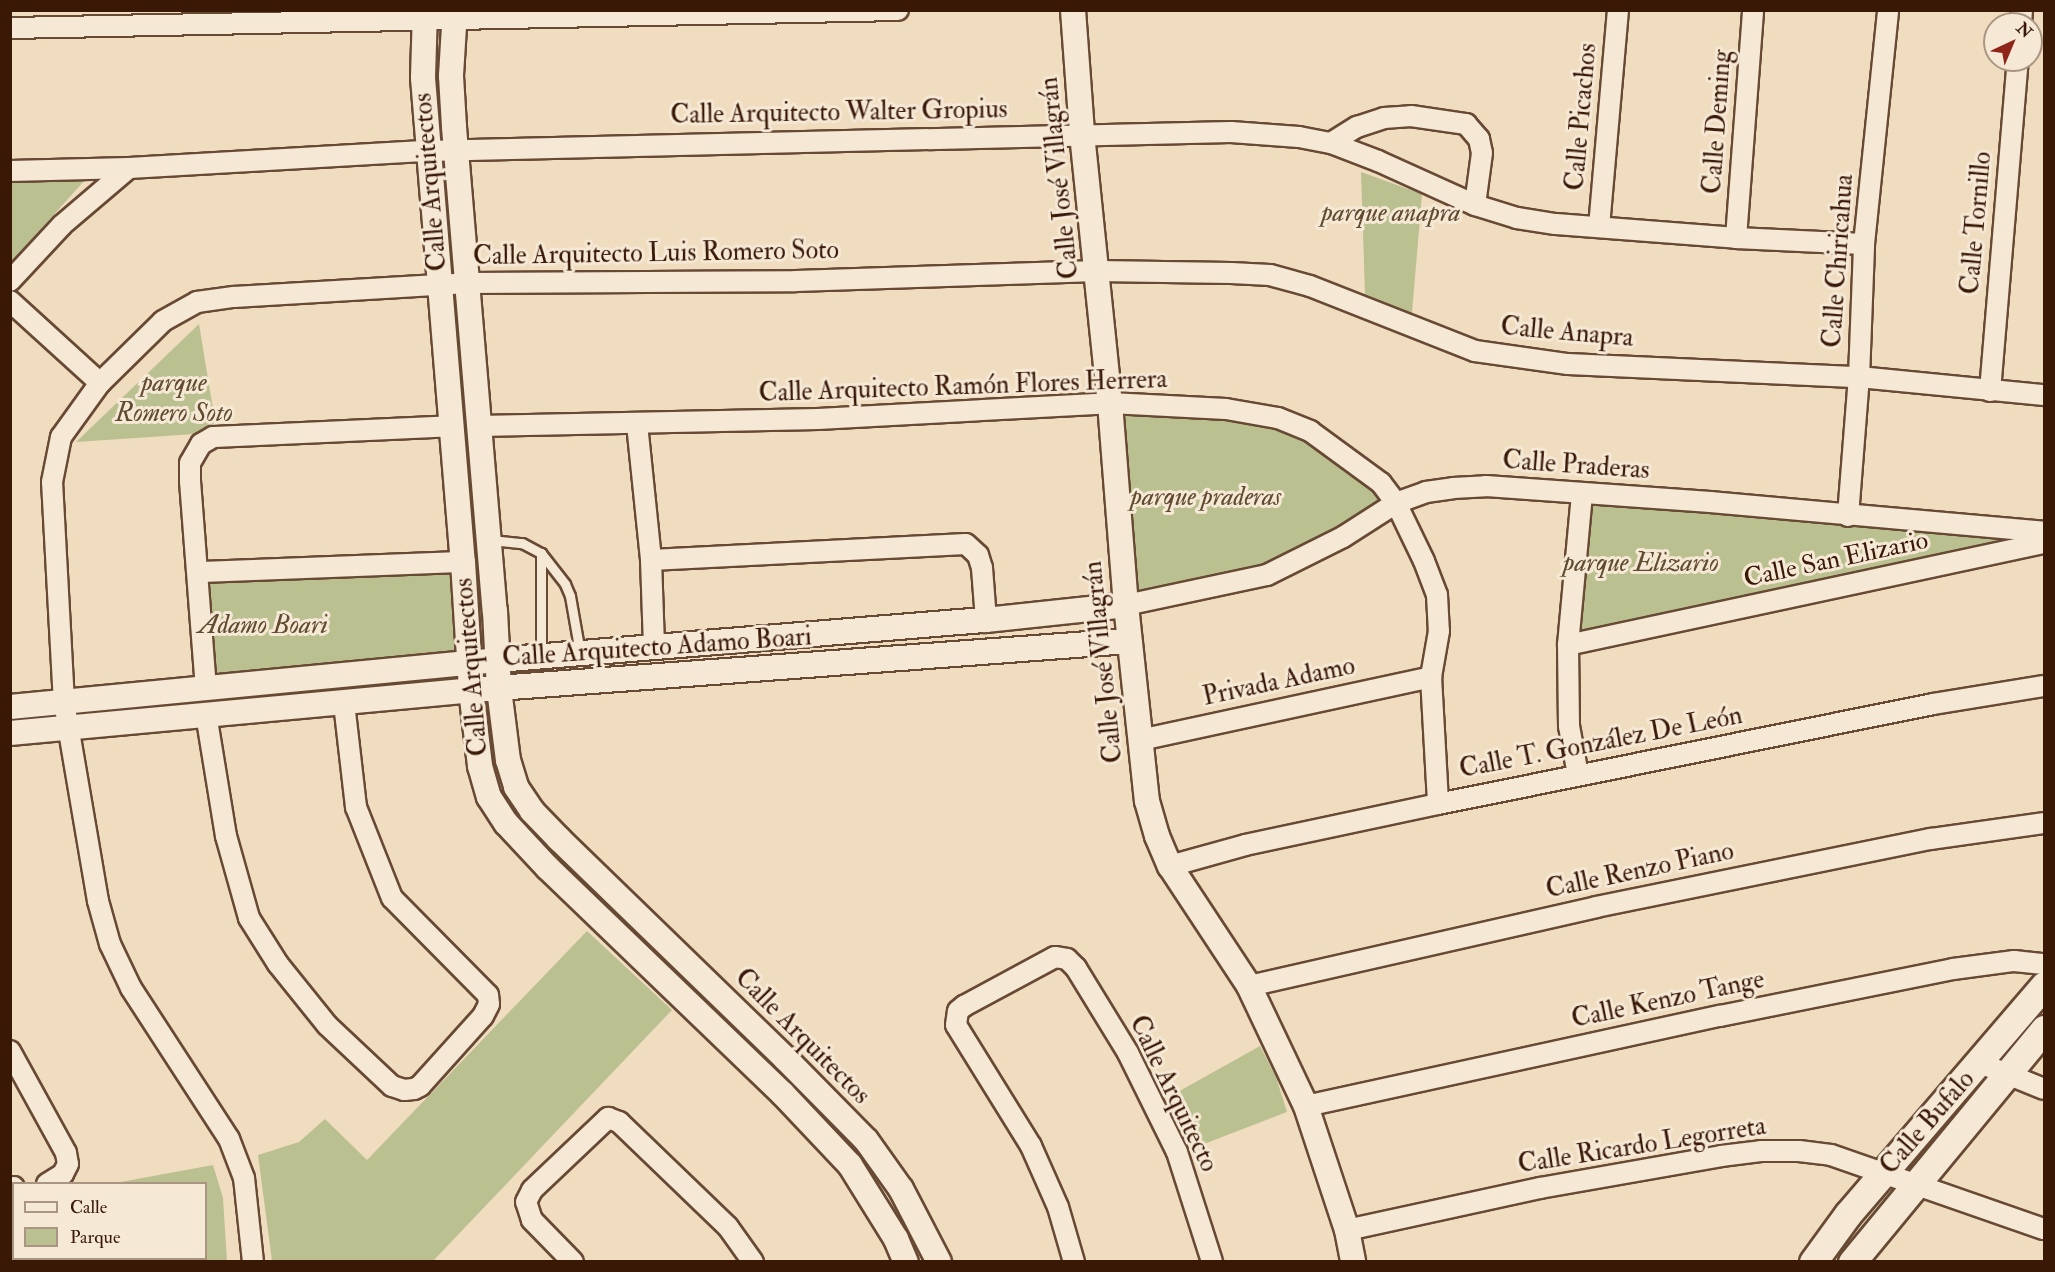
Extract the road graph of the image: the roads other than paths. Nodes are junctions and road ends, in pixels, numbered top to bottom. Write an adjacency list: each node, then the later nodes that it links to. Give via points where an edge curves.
1 (898, 10): 6 (street)
2 (1073, 10): 10 (street, Calle José Villagrán)
3 (1618, 10): 17 (street, Calle Picachos)
4 (1753, 10): 18 (street, Calle Deming)
5 (1888, 10): 19 (street, Calle Chiricahua)
6 (454, 14): 7 (street); 12 (street, Calle Arquitectos, via 451,75)
7 (425, 15): 8 (street); 13 (street, Calle Arquitectos, via 423,78)
8 (10, 28)
9 (2017, 72): 27 (street, Calle Tornillo)
10 (1082, 134): 11 (street, Calle Arquitecto Walter Gropius, via 1231,132 1299,136); 12 (street, Calle Arquitecto Walter Gropius); 20 (street, Calle José Villagrán)
11 (1331, 143): 16 (street, Calle Arquitecto Walter Gropius); 16 (street, via 1357,127 1384,118 1411,116 1466,124 1479,139 1482,153)
12 (456, 150): 13 (street, Calle Arquitecto Walter Gropius); 22 (street, Calle Arquitectos)
13 (428, 151): 14 (street); 23 (street, Calle Arquitectos)
14 (129, 168): 15 (street); 21 (street, via 62,225)
15 (10, 171)
16 (1475, 206): 17 (street, Calle Arquitecto Walter Gropius, via 1516,218)
17 (1599, 227): 18 (street, Calle Arquitecto Walter Gropius)
18 (1736, 238): 19 (street, Calle Arquitecto Walter Gropius)
19 (1864, 244): 25 (street, Calle Chiricahua)
20 (1097, 271): 22 (street, Calle Arquitecto Luis Romero Soto, via 796,281); 25 (street, Calle Anapra, via 1270,275 1310,286 1475,351 1568,364); 29 (street, Calle José Villagrán)
21 (10, 281)
22 (468, 283): 23 (street, Calle Arquitecto Luis Romero Soto); 32 (street, Calle Arquitectos)
23 (439, 284): 26 (street, Calle Arquitecto Luis Romero Soto, via 197,302 163,321); 31 (street, Calle Arquitectos)
24 (10, 301): 26 (street)
25 (1859, 377): 27 (street, Calle Anapra); 35 (street, Calle Chiricahua)
26 (100, 383): 60 (street, Calle Arquitecto Luis Romero Soto, via 61,437 52,482)
27 (1990, 391): 28 (street, Calle Anapra)
28 (2044, 395)
29 (1110, 404): 30 (street, Calle Arquitecto Ramón Flores Herrera); 34 (street, Calle Arquitecto Ramón Flores Herrera, via 1226,409 1278,418 1332,445 1381,483); 43 (street, Calle José Villagrán)
30 (637, 424): 32 (street, Calle Arquitecto Ramón Flores Herrera); 40 (street)
31 (452, 426): 41 (street, Calle Arquitectos); 42 (street, via 213,437 201,444 190,463)
32 (479, 426): 37 (street, Calle Arquitectos)
33 (1582, 495): 34 (street, Calle Praderas, via 1486,486 1426,492); 35 (street, Calle Praderas, via 1710,502); 46 (street)
34 (1396, 503): 43 (street, Calle Praderas, via 1343,537 1266,575); 52 (street, Calle Arquitecto Ramón Flores Herrera, via 1437,595 1439,631)
35 (1848, 516): 36 (street, Calle Praderas)
36 (2044, 532)
37 (488, 539): 39 (lane, via 522,543); 50 (street, Calle Arquitectos)
38 (2044, 543): 46 (street, Calle San Elizario)
39 (541, 553): 48 (lane, via 570,596); 49 (lane)
40 (651, 560): 44 (street, via 966,544 978,555 982,568); 47 (street)
41 (463, 562): 42 (street); 51 (street, Calle Arquitectos)
42 (199, 572): 54 (street)
43 (1126, 605): 44 (street, Calle Arquitecto Adamo Boari); 45 (street, Calle José Villagrán)
44 (986, 620): 47 (street, Calle Arquitecto Adamo Boari)
45 (1129, 641): 55 (street, Calle Arquitecto Adamo Boari); 62 (street, Calle José Villagrán)
46 (1568, 645): 63 (street, via 1569,726)
47 (654, 648): 48 (street, Calle Arquitecto Adamo Boari)
48 (580, 654): 49 (street, Calle Arquitecto Adamo Boari)
49 (541, 656): 50 (street, Calle Arquitecto Adamo Boari)
50 (497, 660): 51 (street, Calle Arquitecto Adamo Boari); 55 (street, Calle Arquitectos)
51 (470, 663): 54 (street, Calle Arquitecto Adamo Boari); 56 (street, Calle Arquitectos)
52 (1431, 677): 62 (street, Privada Adamo); 64 (street, Calle Arquitecto Ramón Flores Herrera)
53 (2044, 686): 63 (street, Calle T. González De León, via 1933,704)
54 (206, 688): 60 (street, Calle Arquitecto Adamo Boari)
55 (499, 689): 56 (street, Calle Arquitecto Adamo Boari); 67 (street, Calle Arquitectos, via 508,760 516,787 558,839)
56 (471, 690): 57 (street, Calle Arquitecto Adamo Boari); 68 (street, Calle Arquitectos, via 480,766 489,797 520,838)
57 (344, 704): 59 (street, Calle Arquitecto Adamo Boari); 59 (street, via 356,807 392,898 484,988 489,1004 483,1016 420,1086 404,1090 392,1086 327,1024 278,964 249,918 226,836)
58 (10, 708): 60 (street, Calle Arquitecto Adamo Boari)
59 (206, 714): 60 (street, Calle Arquitecto Adamo Boari)
60 (65, 715): 61 (street, Calle Arquitecto Adamo Boari); 83 (street, Calle Arquitecto Luis Romero Soto, via 98,902 110,944 130,988 228,1139 244,1178)
61 (10, 734)
62 (1140, 740): 66 (street, Calle José Villagrán, via 1147,801 1156,836)
63 (1578, 775): 64 (street, Calle T. González De León)
64 (1437, 804): 66 (street, Calle T. González De León, via 1245,845)
65 (2044, 823): 71 (street, Calle Renzo Piano, via 1931,839 1596,907)
66 (1170, 866): 71 (street, Calle José Villagrán)
67 (654, 933): 68 (street); 87 (street, Calle Arquitectos, via 866,1140 901,1189)
68 (635, 952): 86 (street, Calle Arquitectos, via 782,1093 850,1165)
69 (2044, 964): 77 (street, Calle Kenzo Tange, via 2013,961 1953,969)
70 (2044, 985): 74 (main road, Calle Bufalo)
71 (1249, 987): 77 (street, Calle José Villagrán)
72 (2044, 1029): 75 (main road, Calle Bufalo)
73 (10, 1051): 79 (street, via 66,1153 68,1164 63,1174)
74 (1980, 1063): 75 (street); 78 (main road, Calle Bufalo)
75 (2007, 1076): 76 (street); 80 (main road, Calle Bufalo)
76 (2044, 1089)
77 (1306, 1106): 82 (street, Calle José Villagrán)
78 (1884, 1174): 80 (street, Calle Ricardo Legorreta); 82 (street, Calle Ricardo Legorreta, via 1831,1155 1799,1150 1761,1151 1540,1188); 91 (main road, Calle Bufalo)
79 (50, 1182)
80 (1918, 1184): 81 (street, Calle Ricardo Legorreta); 92 (main road, Calle Bufalo)
81 (2044, 1229)
82 (1347, 1230): 90 (street, Calle José Villagrán)
83 (253, 1262)
84 (573, 1262): 85 (street, via 532,1220 526,1202 532,1190 608,1118 620,1122 728,1227)
85 (753, 1262)
86 (906, 1262)
87 (939, 1262)
88 (1074, 1262): 89 (street, Calle Arquitecto, via 1058,1207 1031,1146 959,1034 956,1017 964,1006 1050,959 1067,959 1076,968 1128,1053 1177,1152)
89 (1212, 1262)
90 (1353, 1262)
91 (1813, 1262)
92 (1852, 1262)

